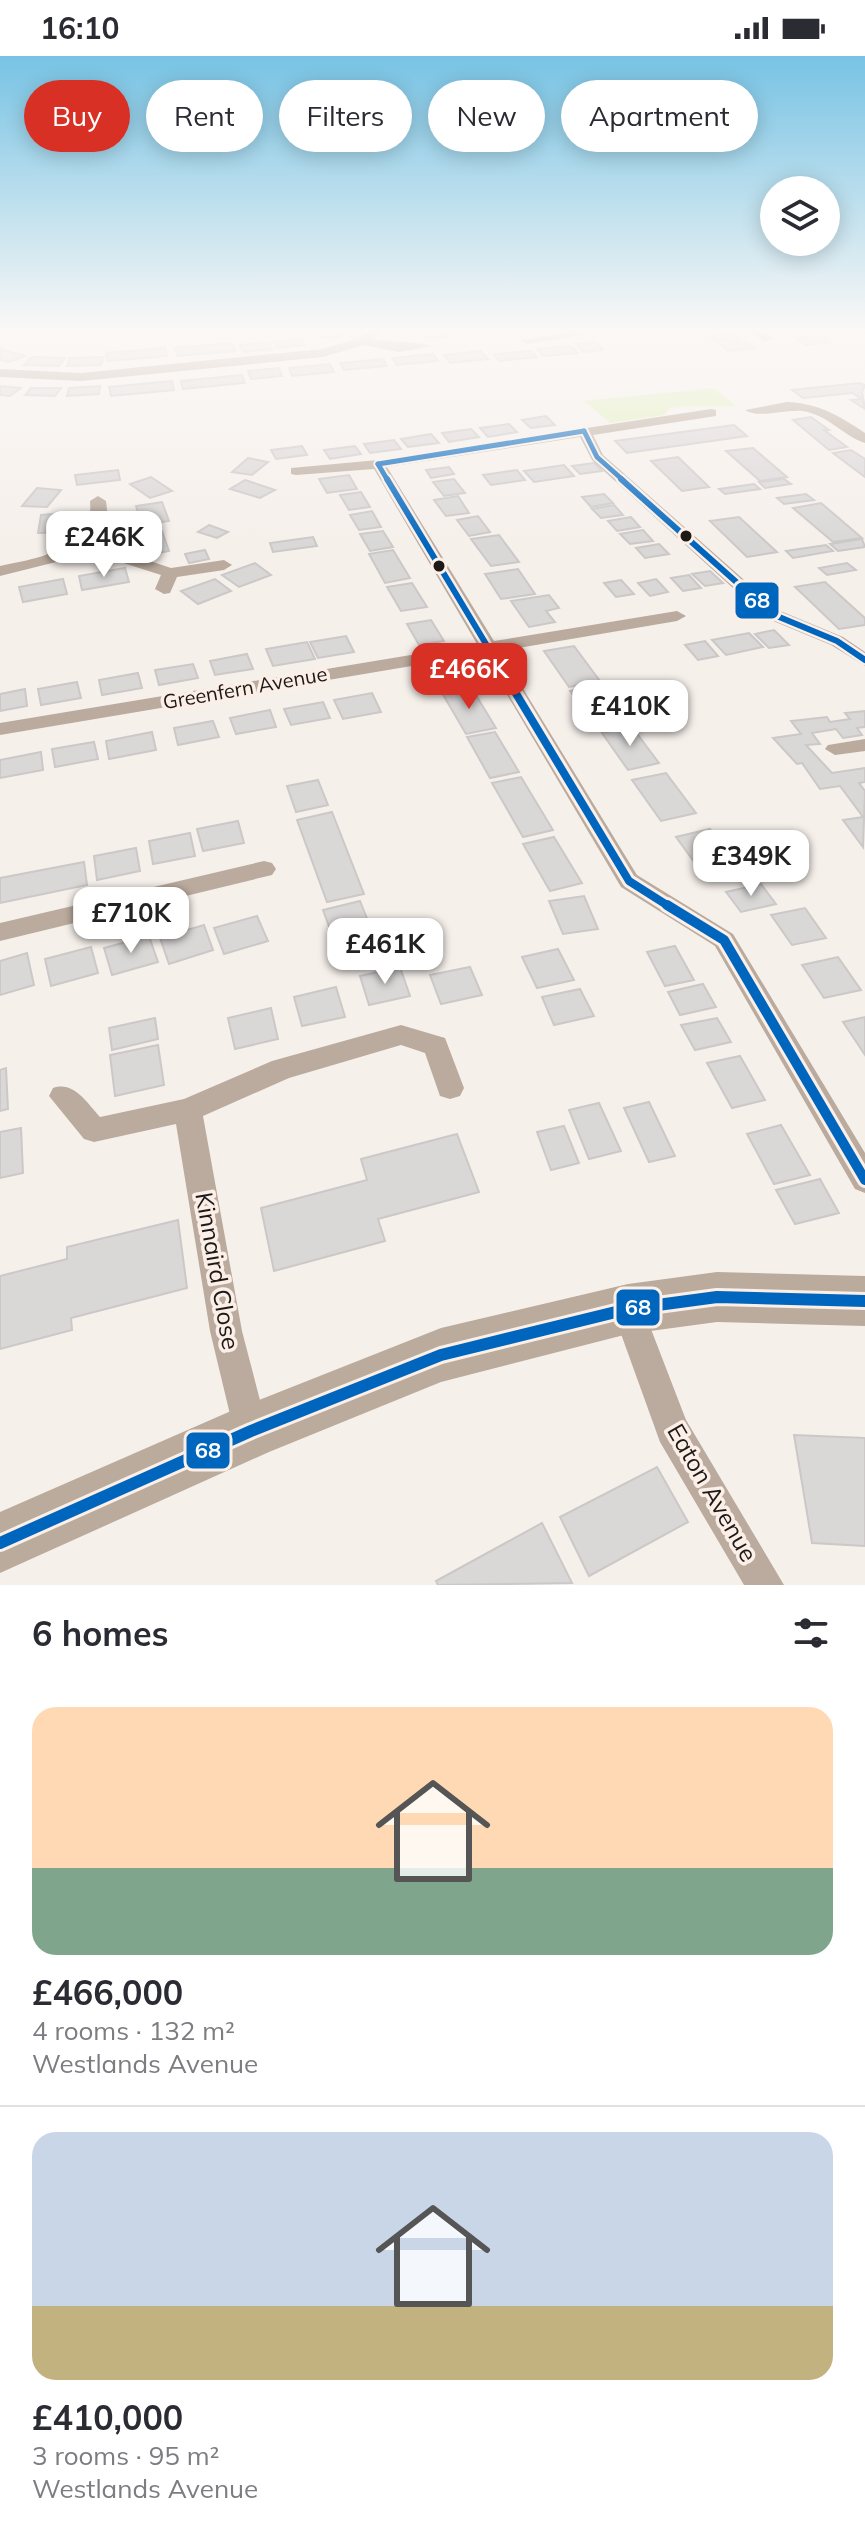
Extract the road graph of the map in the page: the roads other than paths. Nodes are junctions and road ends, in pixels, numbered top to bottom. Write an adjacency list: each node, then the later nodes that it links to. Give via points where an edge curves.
1 (752, 410): 4 (street, via 808,405)
2 (711, 413): 5 (street)
3 (865, 423): 4 (street)
4 (847, 426): 6 (street)
5 (584, 431): 7 (street); 15 (street, via 597,457 772,614 837,641)
6 (865, 439)
7 (378, 464): 8 (street); 14 (street)
8 (296, 471)
9 (98, 500): 10 (street, via 99,525)
10 (82, 544): 11 (street, via 167,581); 12 (street)
11 (224, 565)
12 (0, 571)
13 (677, 616): 14 (street, Greenfern Avenue)
14 (490, 646): 16 (street, Greenfern Avenue); 24 (street, via 629,881 724,940)
15 (865, 660)
16 (0, 729)
17 (865, 745): 18 (street)
18 (835, 749)
19 (264, 869): 20 (street)
20 (0, 932)
21 (450, 1088): 23 (street, via 436,1046 401,1035 282,1069)
22 (63, 1096): 23 (street, via 94,1130)
23 (188, 1110): 27 (street, Kinnaird Close, via 226,1331)
24 (865, 1180)
25 (865, 1301): 26 (main road, via 717,1297)
26 (628, 1309): 27 (main road, via 441,1355); 29 (street, Eaton Avenue, via 672,1430)
27 (251, 1431): 28 (main road)
28 (0, 1543)
29 (765, 1585)

